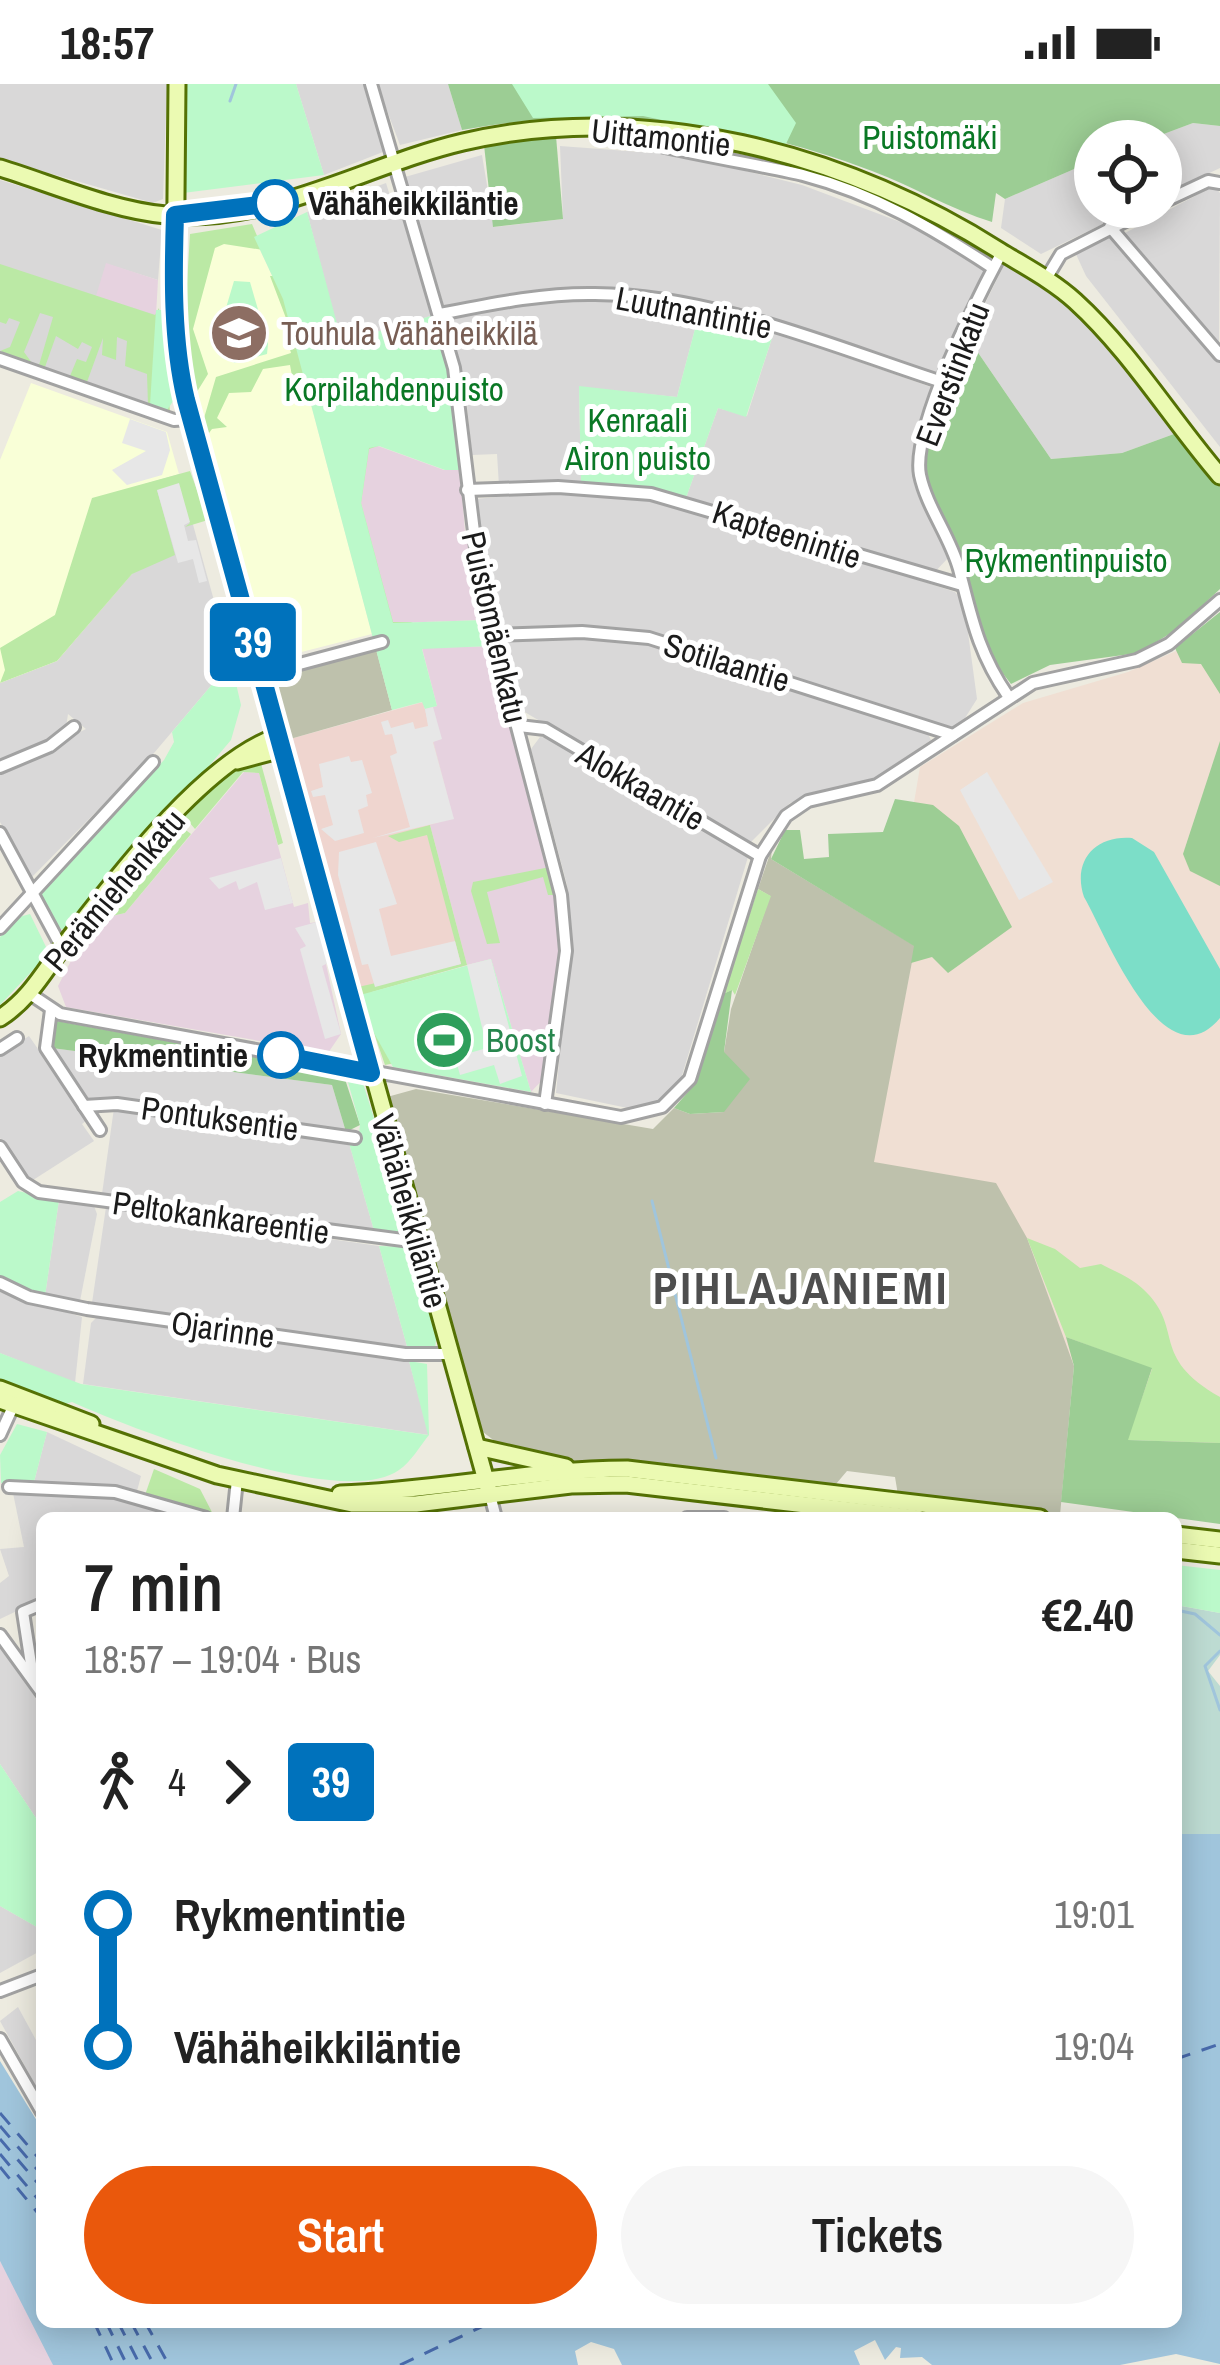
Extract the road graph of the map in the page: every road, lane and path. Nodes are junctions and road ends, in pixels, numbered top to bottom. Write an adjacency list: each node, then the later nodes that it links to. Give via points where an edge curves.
1 (177, 84): 8 (street, Vähäheikkiläntie)
2 (371, 84): 4 (street, Puistomäenkatu)
3 (601, 126): 4 (street, Uittamontie, via 465,141); 11 (street, Uittamontie, via 688,135 830,169 910,198); 12 (street, via 869,196)
4 (394, 164): 8 (street, Uittamontie, via 270,204); 14 (street, Puistomäenkatu)
5 (0, 168): 8 (street, Uittamontie)
6 (1220, 183): 7 (street)
7 (1182, 194)
8 (175, 215): 18 (street, Vähäheikkiläntie, via 176,327)
9 (1108, 228): 13 (street, via 1061,254)
10 (1111, 228): 15 (street)
11 (1002, 252): 12 (street, Everstinkatu); 13 (street, Uittamontie)
12 (993, 268): 17 (street, Everstinkatu)
13 (1046, 280): 19 (street, Uittamontie, via 1104,332)
14 (440, 314): 17 (street, Luutnantintie, via 570,294 650,298 771,326); 20 (street, Puistomäenkatu, via 462,411)
15 (1220, 355)
16 (0, 359): 18 (street)
17 (942, 382): 21 (street, Everstinkatu, via 922,432 919,467)
18 (190, 419): 25 (street, Vähäheikkiläntie)
19 (1220, 476)
20 (467, 490): 21 (street, Kapteenintie, via 651,494); 23 (street, Puistomäenkatu)
21 (962, 585): 26 (street, Everstinkatu, via 981,657)
22 (1220, 600): 26 (street, via 1137,660 1081,669)
23 (494, 635): 27 (street, Puistomäenkatu); 29 (street, Sotilaantie, via 649,638)
24 (382, 642): 25 (street)
25 (262, 674): 30 (street, Vähäheikkiläntie)
26 (1008, 697): 29 (street)
27 (519, 726): 34 (street, Alokkaantie, via 545,729); 44 (street, Puistomäenkatu, via 565,930)
28 (74, 727): 32 (street)
29 (953, 735): 34 (street, via 868,789 800,805)
30 (280, 742): 37 (street, Perämiehenkatu, via 229,762 200,785); 43 (street, Vähäheikkiläntie)
31 (153, 762): 35 (street)
32 (0, 767)
33 (0, 833): 35 (street)
34 (760, 856): 44 (street, via 680,1093 652,1112 621,1117)
35 (31, 894): 36 (street); 37 (street)
36 (0, 928)
37 (62, 948): 38 (street, Perämiehenkatu)
38 (30, 994): 39 (street); 40 (street, Perämiehenkatu)
39 (51, 1010): 43 (street); 45 (street, via 46,1048)
40 (0, 1018)
41 (17, 1037): 42 (street)
42 (0, 1048)
43 (371, 1073): 44 (street); 49 (street, Vähäheikkiläntie)
44 (545, 1104)
45 (84, 1106): 46 (street); 47 (street, Pontuksentie)
46 (100, 1130)
47 (355, 1138)
48 (0, 1147): 49 (street, Peltokankareentie, via 39,1192)
49 (418, 1242): 51 (street, Vähäheikkiläntie)
50 (0, 1283): 51 (street, Ojarinne, via 87,1309)
51 (449, 1354): 55 (street, Vähäheikkiläntie)
52 (0, 1389): 53 (street)
53 (11, 1401): 54 (street); 57 (street)
54 (0, 1435)
55 (477, 1447): 56 (street); 59 (street, Vähäheikkiläntie)
56 (575, 1469): 59 (street); 64 (street, via 663,1471)
57 (237, 1480): 59 (street, via 316,1495); 61 (street)
58 (9, 1487): 60 (street, via 115,1492)
59 (488, 1488): 62 (street); 63 (street, via 626,1484)
60 (185, 1512)
61 (234, 1512)
62 (494, 1512)
63 (884, 1512)
64 (895, 1512)
65 (1182, 1536): 66 (street)
66 (1220, 1540)
67 (1182, 1551): 68 (street)
68 (1220, 1555)
69 (36, 1607): 71 (street, via 23,1612)
70 (0, 1635): 71 (street)
71 (33, 1676): 72 (street)
72 (36, 1682)
73 (36, 1977): 74 (street)
74 (0, 1991)
75 (0, 2039): 76 (street)
76 (36, 2102)

